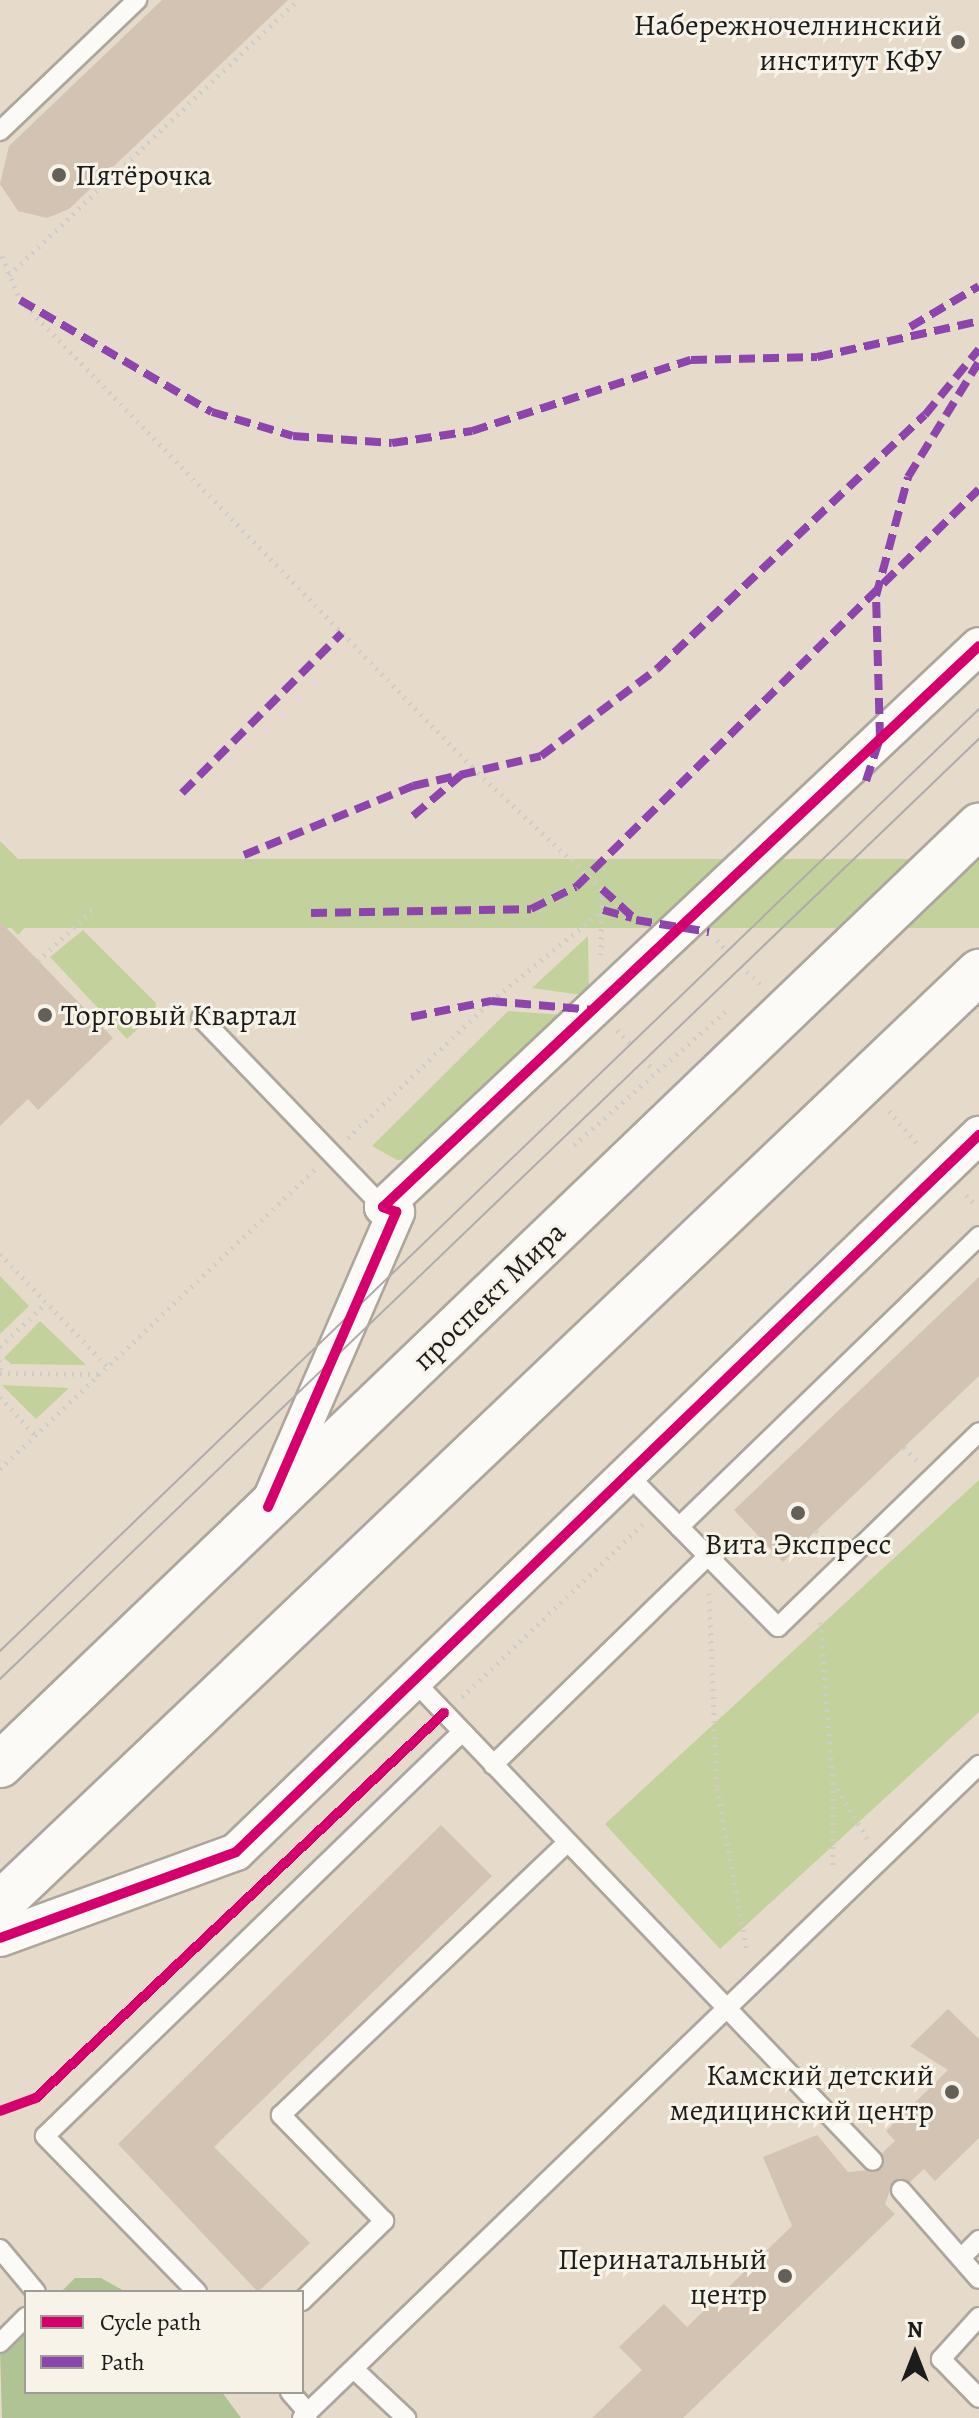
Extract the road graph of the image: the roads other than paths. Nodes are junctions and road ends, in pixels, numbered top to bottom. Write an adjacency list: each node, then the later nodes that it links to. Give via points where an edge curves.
1 (137, 0): 2 (lane)
2 (4, 119)
3 (979, 646): 8 (street)
4 (979, 826): 12 (main road, проспект Мира)
5 (979, 972): 21 (main road)
6 (201, 1018): 8 (lane)
7 (979, 1135): 11 (street)
8 (383, 1207): 12 (street, via 396,1212)
9 (979, 1236): 13 (lane)
10 (979, 1432): 14 (lane, via 778,1627)
11 (627, 1474): 13 (lane); 15 (street)
12 (268, 1507): 17 (main road, проспект Мира)
13 (679, 1527): 14 (lane)
14 (708, 1556): 18 (lane)
15 (416, 1683): 16 (lane); 22 (street, via 236,1852)
16 (462, 1732): 18 (lane); 31 (lane, via 45,2136)
17 (0, 1765)
18 (493, 1765): 20 (lane)
19 (979, 1765): 23 (lane)
20 (567, 1843): 23 (lane); 32 (lane, via 281,2115 384,2221)
21 (0, 1904)
22 (0, 1938)
23 (723, 2009): 24 (lane); 36 (lane)
24 (873, 2161)
25 (901, 2190): 28 (lane)
26 (979, 2240): 28 (lane)
27 (0, 2249): 30 (lane)
28 (965, 2254): 29 (lane)
29 (979, 2279)
30 (34, 2290)
31 (195, 2290)
32 (304, 2299)
33 (979, 2317): 38 (lane, via 941,2359)
34 (24, 2319): 35 (lane)
35 (0, 2343)
36 (356, 2371): 39 (lane); 40 (lane)
37 (291, 2394): 39 (lane)
38 (979, 2398)
39 (305, 2415)
40 (406, 2418)

